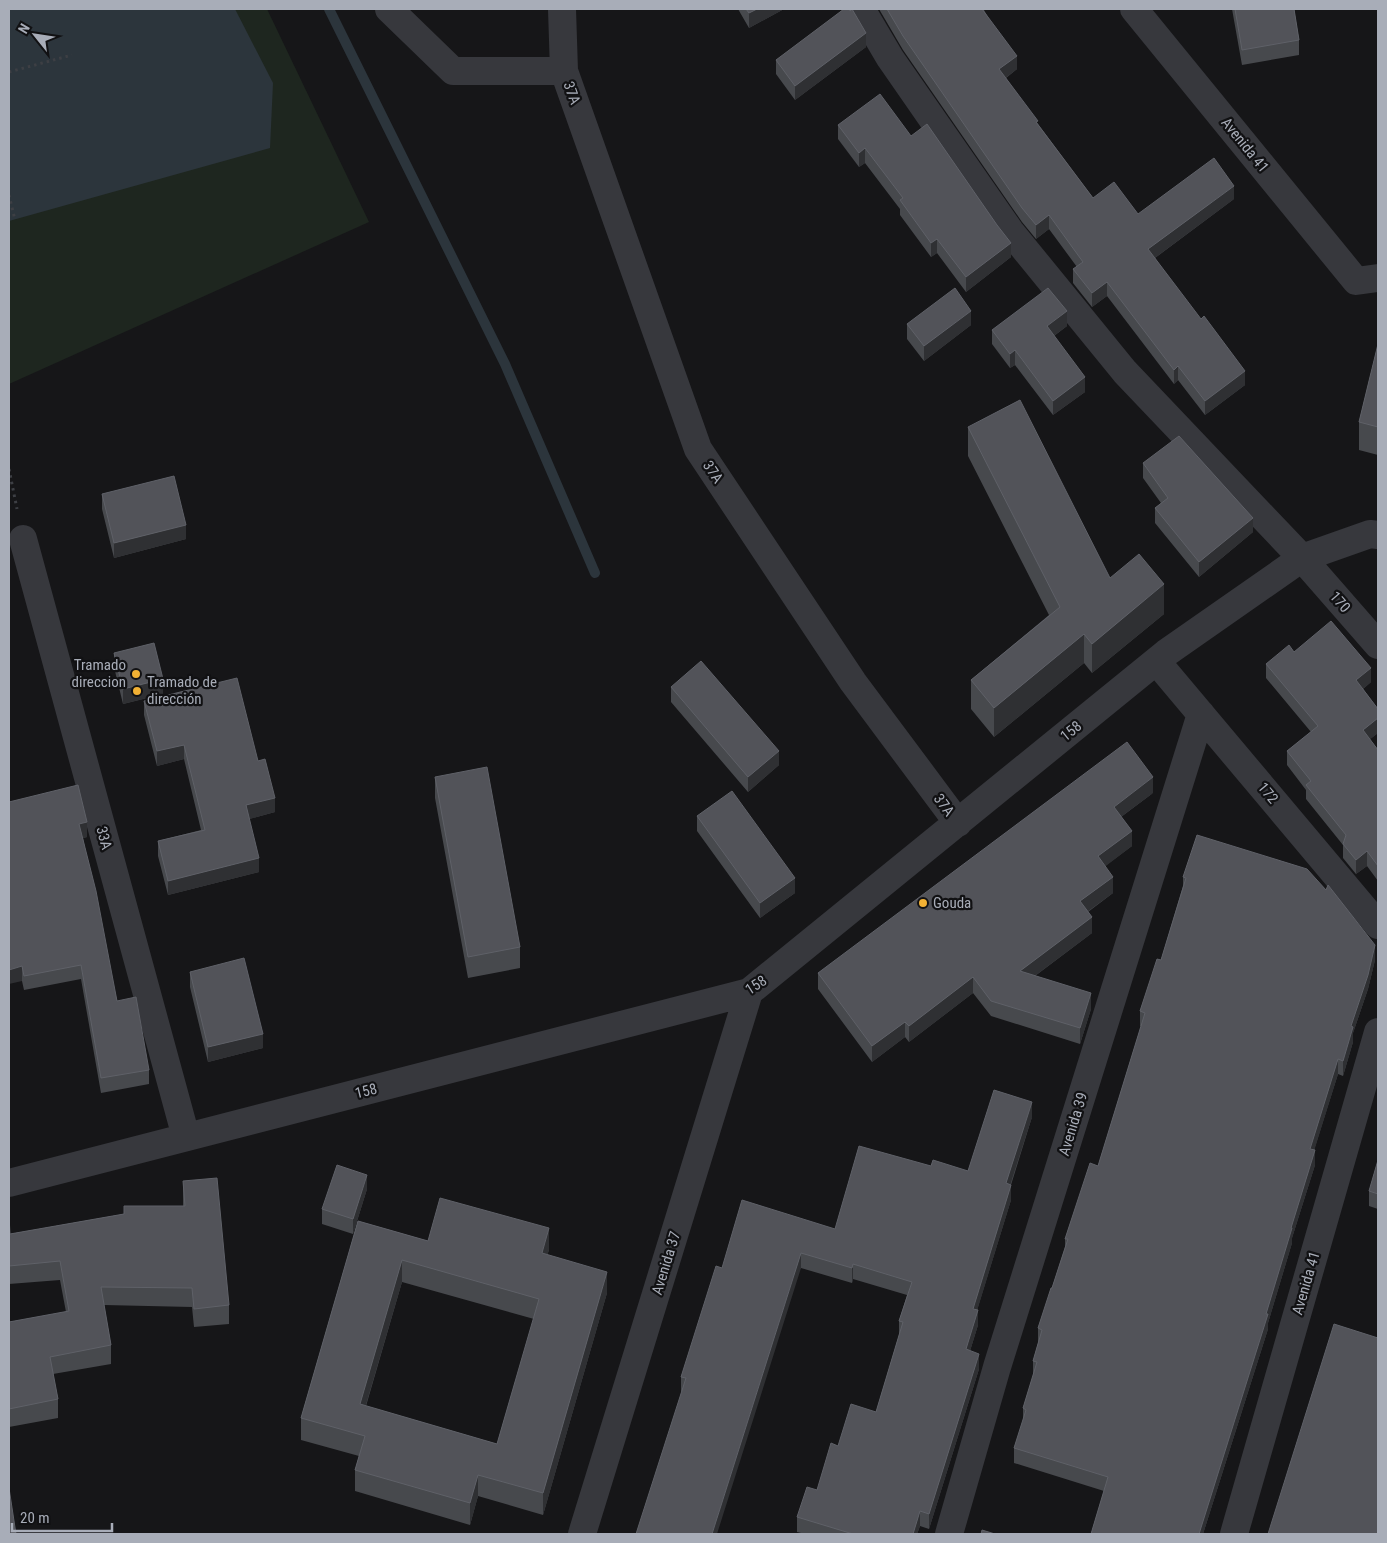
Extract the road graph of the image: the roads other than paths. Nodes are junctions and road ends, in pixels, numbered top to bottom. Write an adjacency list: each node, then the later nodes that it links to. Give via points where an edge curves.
1 (389, 9): 5 (street, 37A, via 453,71)
2 (562, 9): 5 (street, 37A)
3 (861, 9): 9 (street, 170, via 890,58 1010,230 1125,372)
4 (1134, 9): 6 (street, Avenida 41)
5 (564, 71): 13 (street, 37A, via 698,448 853,682)
6 (1367, 280)
7 (1378, 535): 9 (street, 158, via 1370,534)
8 (22, 538): 17 (street, 33A)
9 (1302, 558): 10 (street, 170); 11 (street, 158)
10 (1378, 645)
11 (1157, 662): 12 (street, 172); 13 (street, 158)
12 (1201, 714): 14 (street, 172); 20 (street, Avenida 39, via 997,1367)
13 (958, 823): 15 (street, 158)
14 (1378, 925)
15 (750, 992): 17 (street, 158); 19 (street, Avenida 37)
16 (1378, 1032): 21 (street, Avenida 41)
17 (186, 1137): 18 (street, 158)
18 (9, 1183)
19 (582, 1534)
20 (949, 1534)
21 (1234, 1534)

